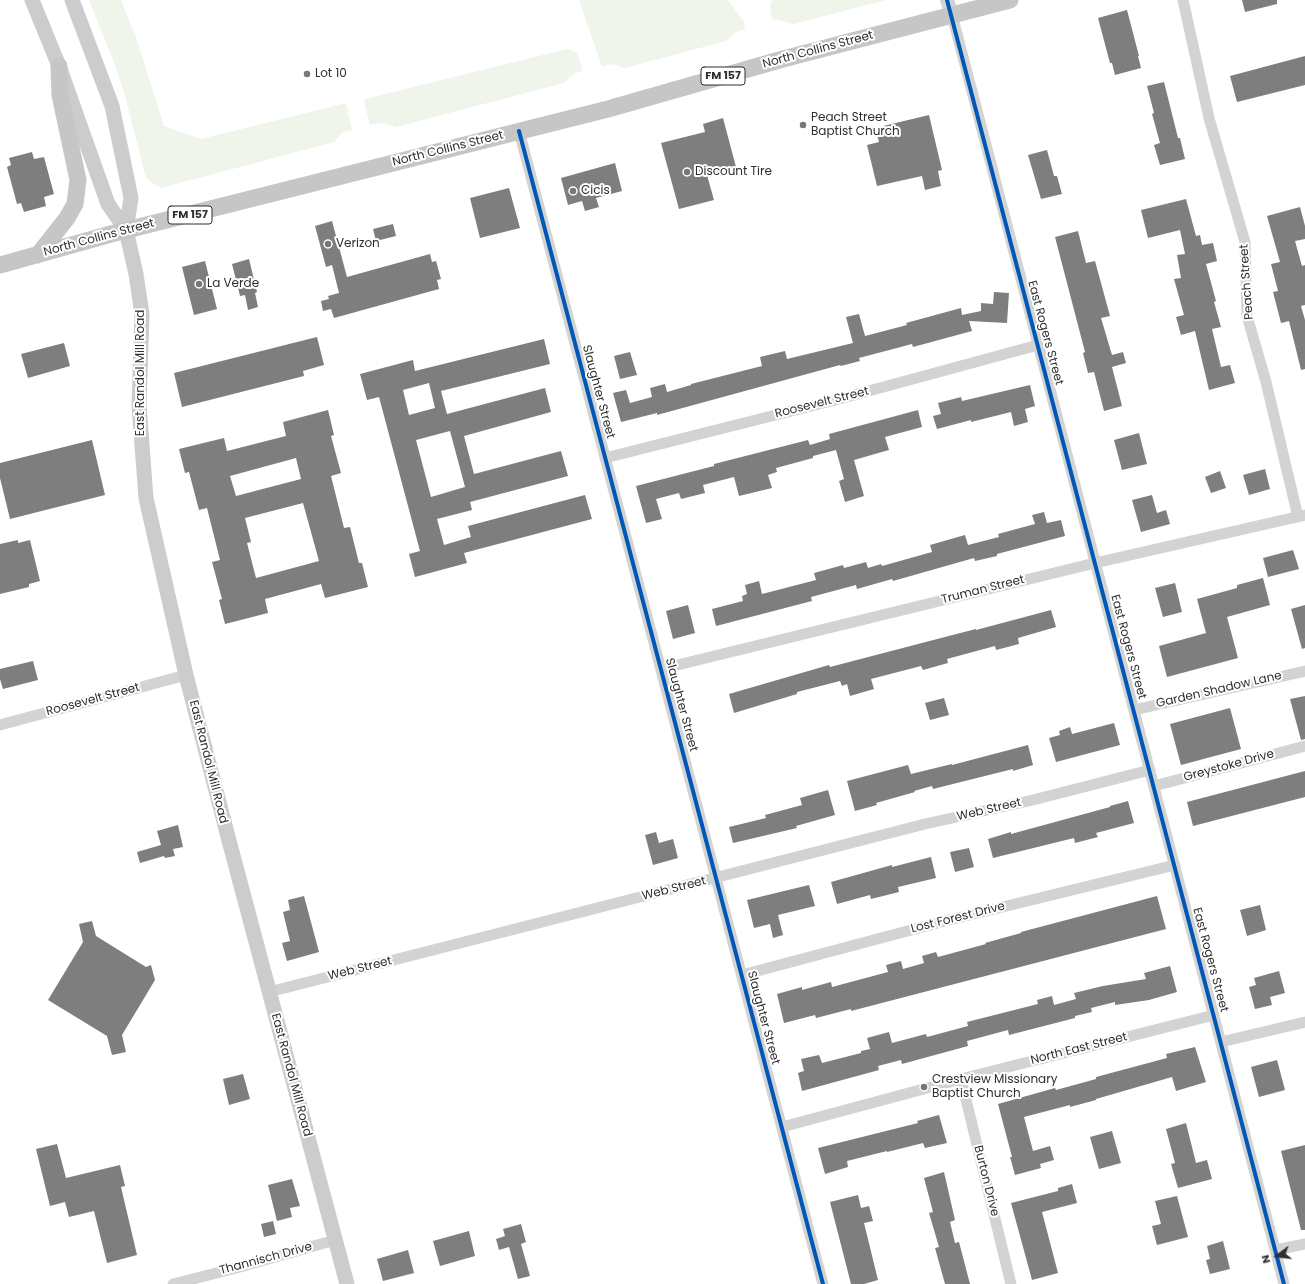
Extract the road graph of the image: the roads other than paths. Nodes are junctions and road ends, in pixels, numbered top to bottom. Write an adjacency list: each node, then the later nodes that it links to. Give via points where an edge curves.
1 (32, 0): 6 (main road, East Randol Mill Road)
2 (72, 0): 8 (main road, East Randol Mill Road, via 112,106 131,198)
3 (1010, 0): 5 (main road, North Collins Street / FM 157)
4 (1184, 0): 13 (street, Peach Street, via 1209,118 1245,242 1247,316)
5 (949, 7): 7 (main road, North Collins Street / FM 157, via 783,59 608,109); 11 (street, East Rogers Street)
6 (59, 66): 8 (main road, East Randol Mill Road, via 108,204); 9 (main road, via 60,95 78,180 73,207)
7 (519, 131): 8 (main road, North Collins Street / FM 157); 12 (street, Slaughter Street)
8 (126, 230): 9 (main road, North Collins Street / FM 157); 17 (main road, East Randol Mill Road, via 142,314 139,406 146,498)
9 (38, 255): 10 (main road, North Collins Street / FM 157)
10 (0, 265)
11 (1038, 345): 12 (street, Roosevelt Street, via 843,398); 14 (street, East Rogers Street)
12 (605, 458): 15 (street, Slaughter Street)
13 (1302, 516): 14 (street, Truman Street)
14 (1095, 563): 15 (street, Truman Street); 18 (street, East Rogers Street)
15 (661, 669): 24 (street, Slaughter Street)
16 (1305, 671): 18 (street, Garden Shadow Lane)
17 (186, 675): 19 (street, Roosevelt Street); 26 (main road, East Randol Mill Road)
18 (1134, 710): 21 (street, East Rogers Street)
19 (0, 725)
20 (1305, 746): 22 (street, Greystoke Drive)
21 (1150, 770): 22 (street, East Rogers Street); 24 (street, Web Street)
22 (1154, 786): 23 (street, East Rogers Street)
23 (1175, 865): 25 (street, Lost Forest Drive, via 945,921); 27 (street, East Rogers Street)
24 (716, 878): 25 (street, Slaughter Street); 26 (street, Web Street)
25 (742, 975): 31 (street, Slaughter Street)
26 (269, 992): 32 (main road, East Randol Mill Road)
27 (1214, 1015): 29 (street, East Rogers Street); 30 (street, North East Street)
28 (1305, 1022): 29 (street)
29 (1221, 1042): 34 (street, East Rogers Street)
30 (961, 1079): 31 (street, North East Street); 38 (street, Burton Drive)
31 (782, 1127): 37 (street, Slaughter Street)
32 (335, 1240): 35 (street, Thannisch Drive); 36 (main road, East Randol Mill Road)
33 (1305, 1244): 34 (street)
34 (1276, 1250): 39 (street, East Rogers Street)
35 (173, 1284)
36 (347, 1284)
37 (823, 1284)
38 (1011, 1284)
39 (1284, 1284)

